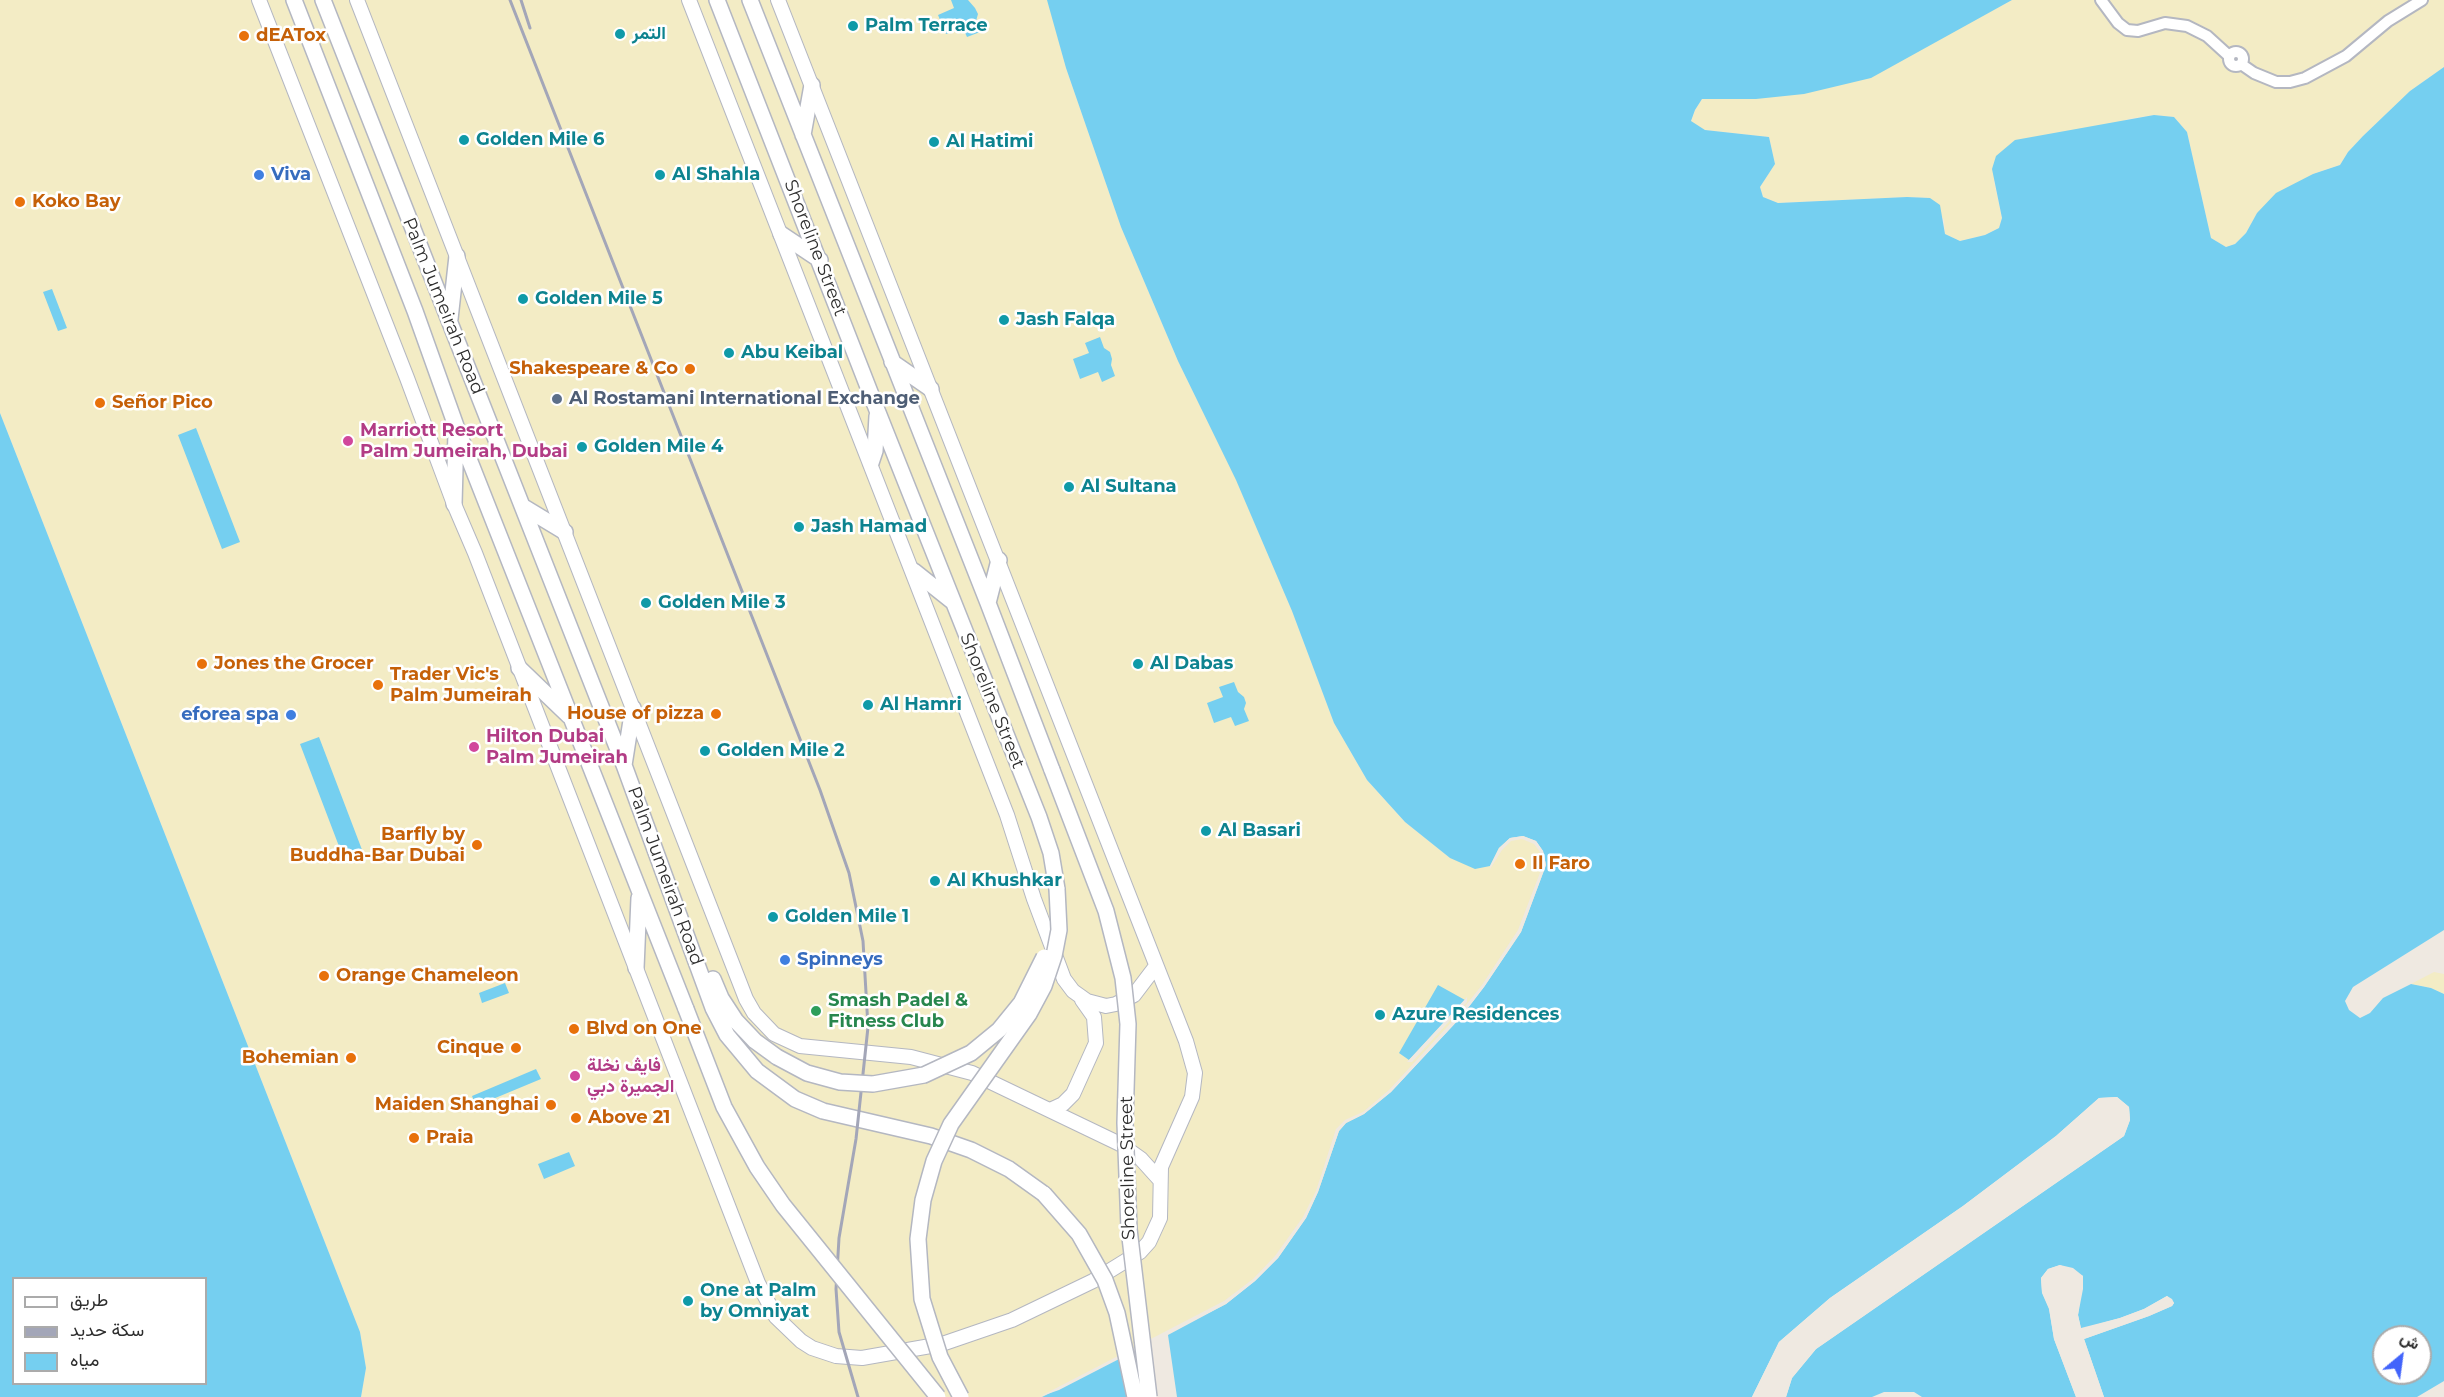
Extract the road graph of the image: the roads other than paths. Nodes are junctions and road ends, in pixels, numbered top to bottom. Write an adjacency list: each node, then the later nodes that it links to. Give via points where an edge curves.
1 (259, 0): 22 (street)
2 (294, 0): 20 (main road, Palm Jumeirah Road)
3 (323, 0): 16 (main road, Palm Jumeirah Road)
4 (357, 0): 14 (street)
5 (689, 0): 13 (street)
6 (717, 0): 15 (main road, Shoreline Street)
7 (750, 0): 12 (main road, Shoreline Street)
8 (778, 0): 11 (street)
9 (2101, 0): 10 (street, via 2127,30 2165,24 2187,26 2207,36 2229,56 2231,65 2241,64 2276,82 2290,82 2346,56 2388,21)
10 (2422, 0)
11 (812, 85): 12 (main road); 18 (street)
12 (803, 135): 17 (main road, Shoreline Street)
13 (781, 234): 15 (main road); 21 (street)
14 (457, 256): 16 (main road); 24 (street)
15 (820, 260): 19 (main road, Shoreline Street)
16 (450, 322): 23 (main road, Palm Jumeirah Road)
17 (892, 362): 18 (main road); 28 (main road, Shoreline Street)
18 (932, 389): 25 (street)
19 (877, 410): 21 (main road); 27 (main road, Shoreline Street)
20 (456, 426): 22 (main road); 31 (main road, Palm Jumeirah Road)
21 (871, 463): 26 (street)
22 (453, 504): 29 (street)
23 (522, 506): 24 (main road); 32 (main road, Palm Jumeirah Road)
24 (565, 532): 30 (street)
25 (999, 560): 28 (main road); 36 (street)
26 (914, 571): 27 (main road); 38 (street, via 1007,815 1061,973)
27 (953, 602): 33 (main road, Shoreline Street, via 1046,835)
28 (988, 603): 44 (main road, Shoreline Street, bridge, via 1106,911 1123,978 1128,1024 1125,1147 1129,1229)
29 (519, 668): 31 (main road); 37 (street)
30 (633, 708): 32 (main road); 39 (street, via 746,999 774,1034 800,1046 890,1053 952,1066)
31 (572, 720): 34 (main road, Palm Jumeirah Road)
32 (624, 765): 35 (main road, Palm Jumeirah Road)
33 (1057, 889): 35 (main road, bridge, via 1044,956 1021,1003 999,1030 971,1053 924,1075 873,1084 823,1078 777,1057 755,1041 728,1010 698,943); 42 (main road, Shoreline Street, bridge, via 1059,930 1044,986 1029,1014 951,1124 934,1161 923,1200 918,1239 922,1299 939,1357)
34 (640, 892): 37 (main road); 41 (main road, Palm Jumeirah Road, bridge, via 724,1107 757,1167 783,1205)
35 (682, 921): 43 (main road, Palm Jumeirah Road, bridge, via 720,1022 741,1054 769,1082 824,1111 931,1136 971,1150 1009,1169 1044,1194 1078,1234 1105,1280 1117,1313)
36 (1156, 966): 38 (street, via 1134,995 1116,1004 1097,1005); 40 (street, via 1186,1041 1196,1079)
37 (636, 968): 40 (street, via 771,1310 791,1333 824,1353 862,1358 942,1344 1012,1320 1084,1286 1129,1261 1149,1242 1160,1218)
38 (1079, 996): 39 (street, via 1094,1017 1096,1043 1073,1094)
39 (1050, 1110): 40 (street, via 1120,1144)
40 (1159, 1179)
41 (938, 1397)
42 (961, 1397)
43 (1135, 1397)
44 (1149, 1397)

